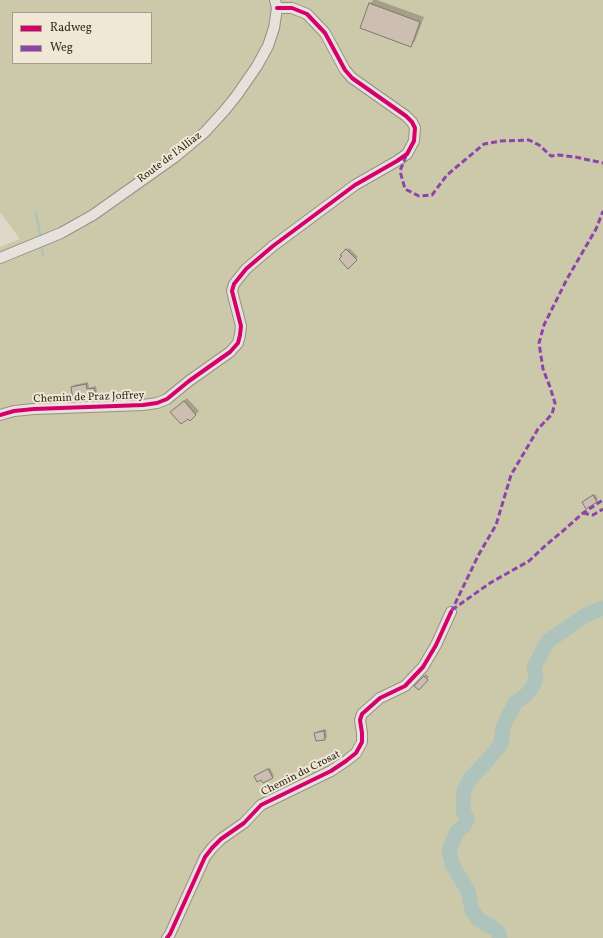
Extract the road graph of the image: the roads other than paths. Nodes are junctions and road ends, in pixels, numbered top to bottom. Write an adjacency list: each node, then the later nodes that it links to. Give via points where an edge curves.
1 (276, 4): 2 (street, Route de l'Alliaz, via 274,28 268,46 237,95 214,123 175,157 93,215 61,233); 3 (street, Chemin de Praz Joffrey, via 307,14 326,33 345,70 352,78 412,122 415,128 414,141 407,154 355,185 246,269 234,284 232,291 241,326 238,343 230,352 167,399 144,405 34,409)
2 (0, 258)
3 (0, 415)
4 (451, 612): 5 (street, Chemin du Crosat, via 423,667 405,686 380,698 362,714 362,742 356,754 331,771 261,805 244,823 212,848 205,857)
5 (167, 938)

